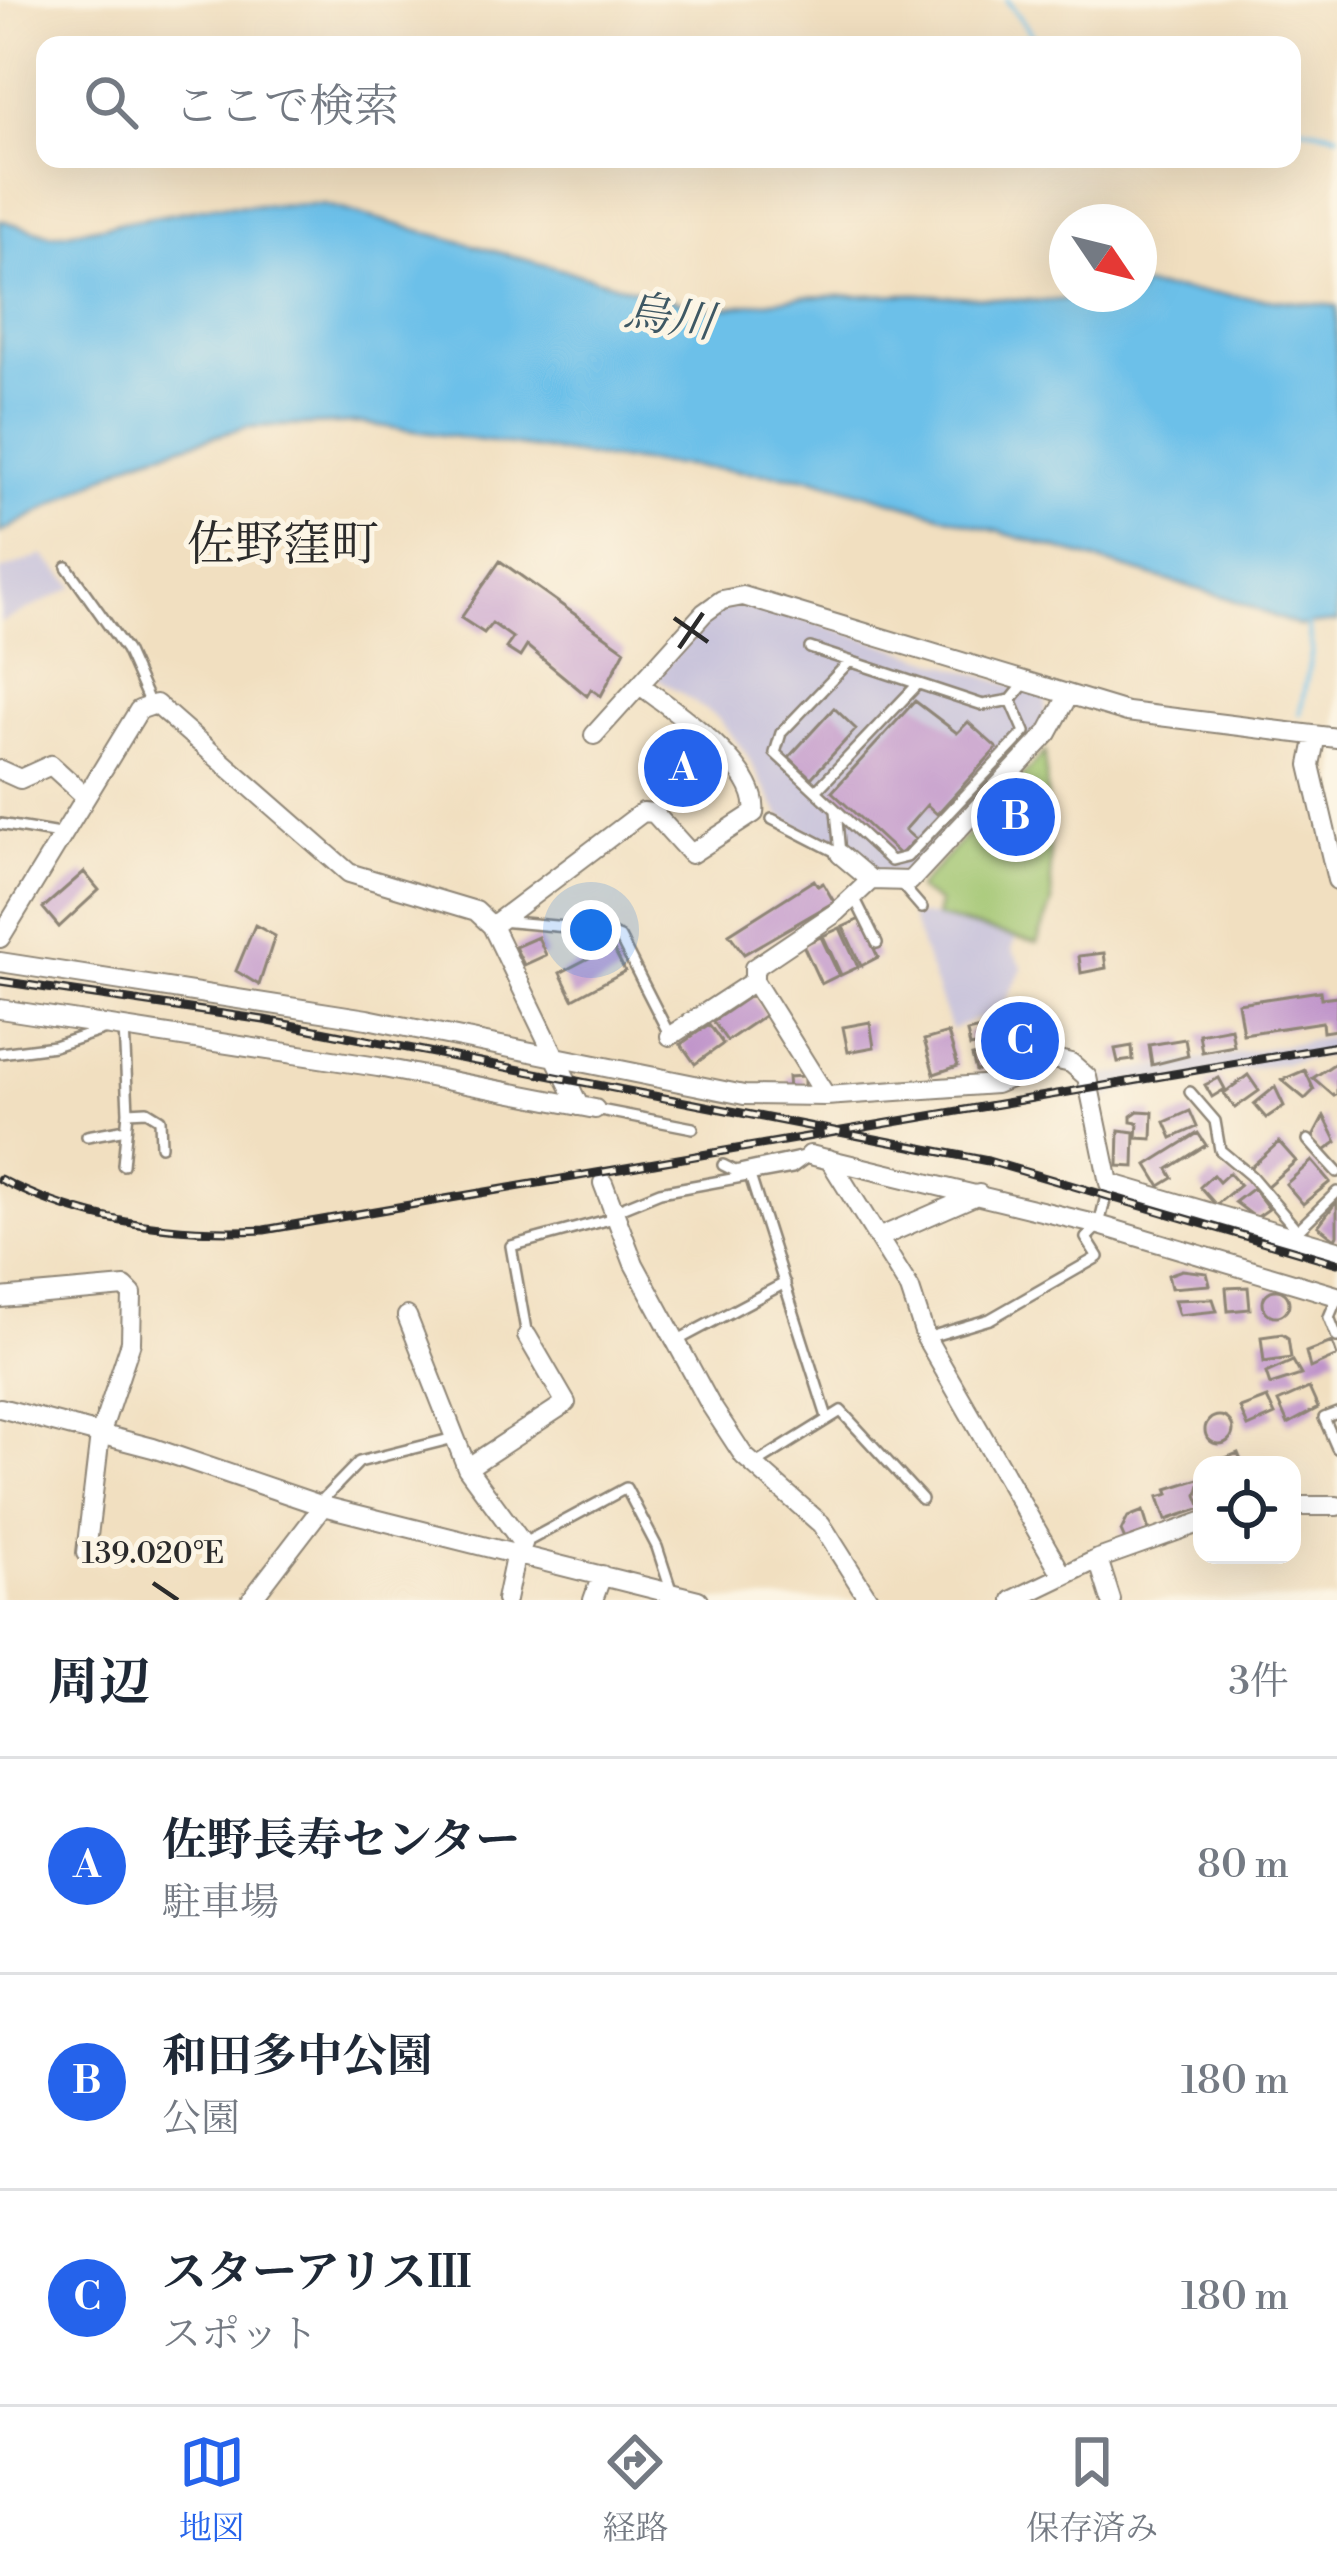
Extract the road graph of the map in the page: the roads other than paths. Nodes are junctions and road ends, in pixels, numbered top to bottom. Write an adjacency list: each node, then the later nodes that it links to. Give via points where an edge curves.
1 (67, 567): 9 (lane, via 126,650)
2 (810, 648): 3 (lane)
3 (850, 661): 5 (lane); 14 (lane, via 775,743 775,753)
4 (1025, 683): 6 (street, via 743,596 704,613); 7 (street); 8 (lane)
5 (918, 684): 8 (lane, via 983,705); 14 (lane)
6 (640, 685): 10 (street); 26 (street, via 722,750 754,813 691,854 654,813 643,812)
7 (1068, 696): 12 (street); 23 (street, via 1048,733)
8 (1010, 700): 16 (lane, via 1025,732 901,860 891,861)
9 (150, 704): 15 (street); 26 (street, via 349,873)
10 (594, 735)
11 (1337, 738): 12 (street)
12 (1315, 740): 22 (street, via 1310,765)
13 (0, 770): 15 (street, via 20,779 51,765)
14 (816, 791): 16 (lane)
15 (84, 794): 19 (street)
16 (836, 810): 20 (lane)
17 (772, 819): 20 (lane)
18 (0, 824): 19 (lane)
19 (59, 834): 27 (street)
20 (840, 854): 21 (street)
21 (871, 880): 23 (street); 24 (street)
22 (1337, 880)
23 (902, 884): 25 (lane)
24 (854, 897): 28 (lane); 30 (street, via 754,968)
25 (922, 908)
26 (496, 923): 33 (lane, via 620,938); 35 (street)
27 (0, 938)
28 (877, 943)
29 (0, 962): 35 (street)
30 (754, 981): 33 (street); 37 (street)
31 (0, 1010): 32 (street)
32 (117, 1026): 34 (lane); 38 (street); 39 (lane)
33 (670, 1036)
34 (0, 1053)
35 (555, 1054): 37 (street, via 744,1095); 38 (street)
36 (1190, 1091): 56 (lane, via 1215,1121 1220,1150)
37 (826, 1096): 51 (street, via 996,1084 1043,1061 1071,1063 1090,1089)
38 (587, 1107): 40 (lane)
39 (128, 1112): 41 (lane); 44 (lane, via 160,1119)
40 (693, 1128)
41 (126, 1129): 42 (lane); 46 (lane)
42 (87, 1136)
43 (1308, 1140): 48 (lane)
44 (161, 1146)
45 (820, 1157): 47 (lane, via 736,1171); 49 (lane); 53 (street); 57 (street)
46 (123, 1165)
47 (723, 1165)
48 (1337, 1172)
49 (752, 1179): 54 (lane, via 660,1192); 59 (lane)
50 (603, 1183): 54 (street)
51 (1109, 1183): 55 (lane); 56 (street)
52 (1337, 1192): 56 (lane)
53 (979, 1194): 55 (street); 57 (street)
54 (613, 1215): 63 (lane, via 512,1246); 66 (street)
55 (1099, 1225): 60 (street); 64 (lane, via 1086,1238 1098,1257 990,1319)
56 (1294, 1233): 58 (street)
57 (878, 1238): 64 (street, via 910,1289)
58 (1337, 1250)
59 (785, 1283): 66 (lane); 69 (lane)
60 (1337, 1297): 65 (lane, via 1329,1317)
61 (0, 1298): 70 (street, via 130,1289 128,1364)
62 (406, 1316): 71 (street)
63 (527, 1336): 74 (street, via 566,1403)
64 (926, 1337): 86 (street)
65 (1337, 1337)
66 (678, 1340): 73 (street)
67 (0, 1408): 70 (street)
68 (1337, 1413): 72 (lane, via 1324,1418)
69 (827, 1417): 73 (lane); 76 (lane, via 842,1412)
70 (100, 1435): 78 (street); 83 (street)
71 (454, 1438): 74 (street); 78 (lane, via 359,1462)
72 (1337, 1448)
73 (754, 1465): 92 (street, via 821,1525)
74 (467, 1468): 82 (street)
75 (1337, 1493): 77 (street)
76 (922, 1499)
77 (1301, 1504)
78 (323, 1506): 82 (street); 88 (street)
79 (1301, 1506): 80 (street)
80 (1337, 1506)
81 (1193, 1525): 84 (street)
82 (519, 1551): 85 (street); 87 (lane, via 626,1488); 89 (street)
83 (86, 1553)
84 (1098, 1559): 86 (street); 94 (street)
85 (602, 1574): 87 (street); 90 (street)
86 (1063, 1576): 93 (street)
87 (671, 1590): 91 (street)
88 (251, 1600)
89 (506, 1600)
90 (593, 1600)
91 (698, 1600)
92 (869, 1600)
93 (1013, 1600)
94 (1111, 1600)

